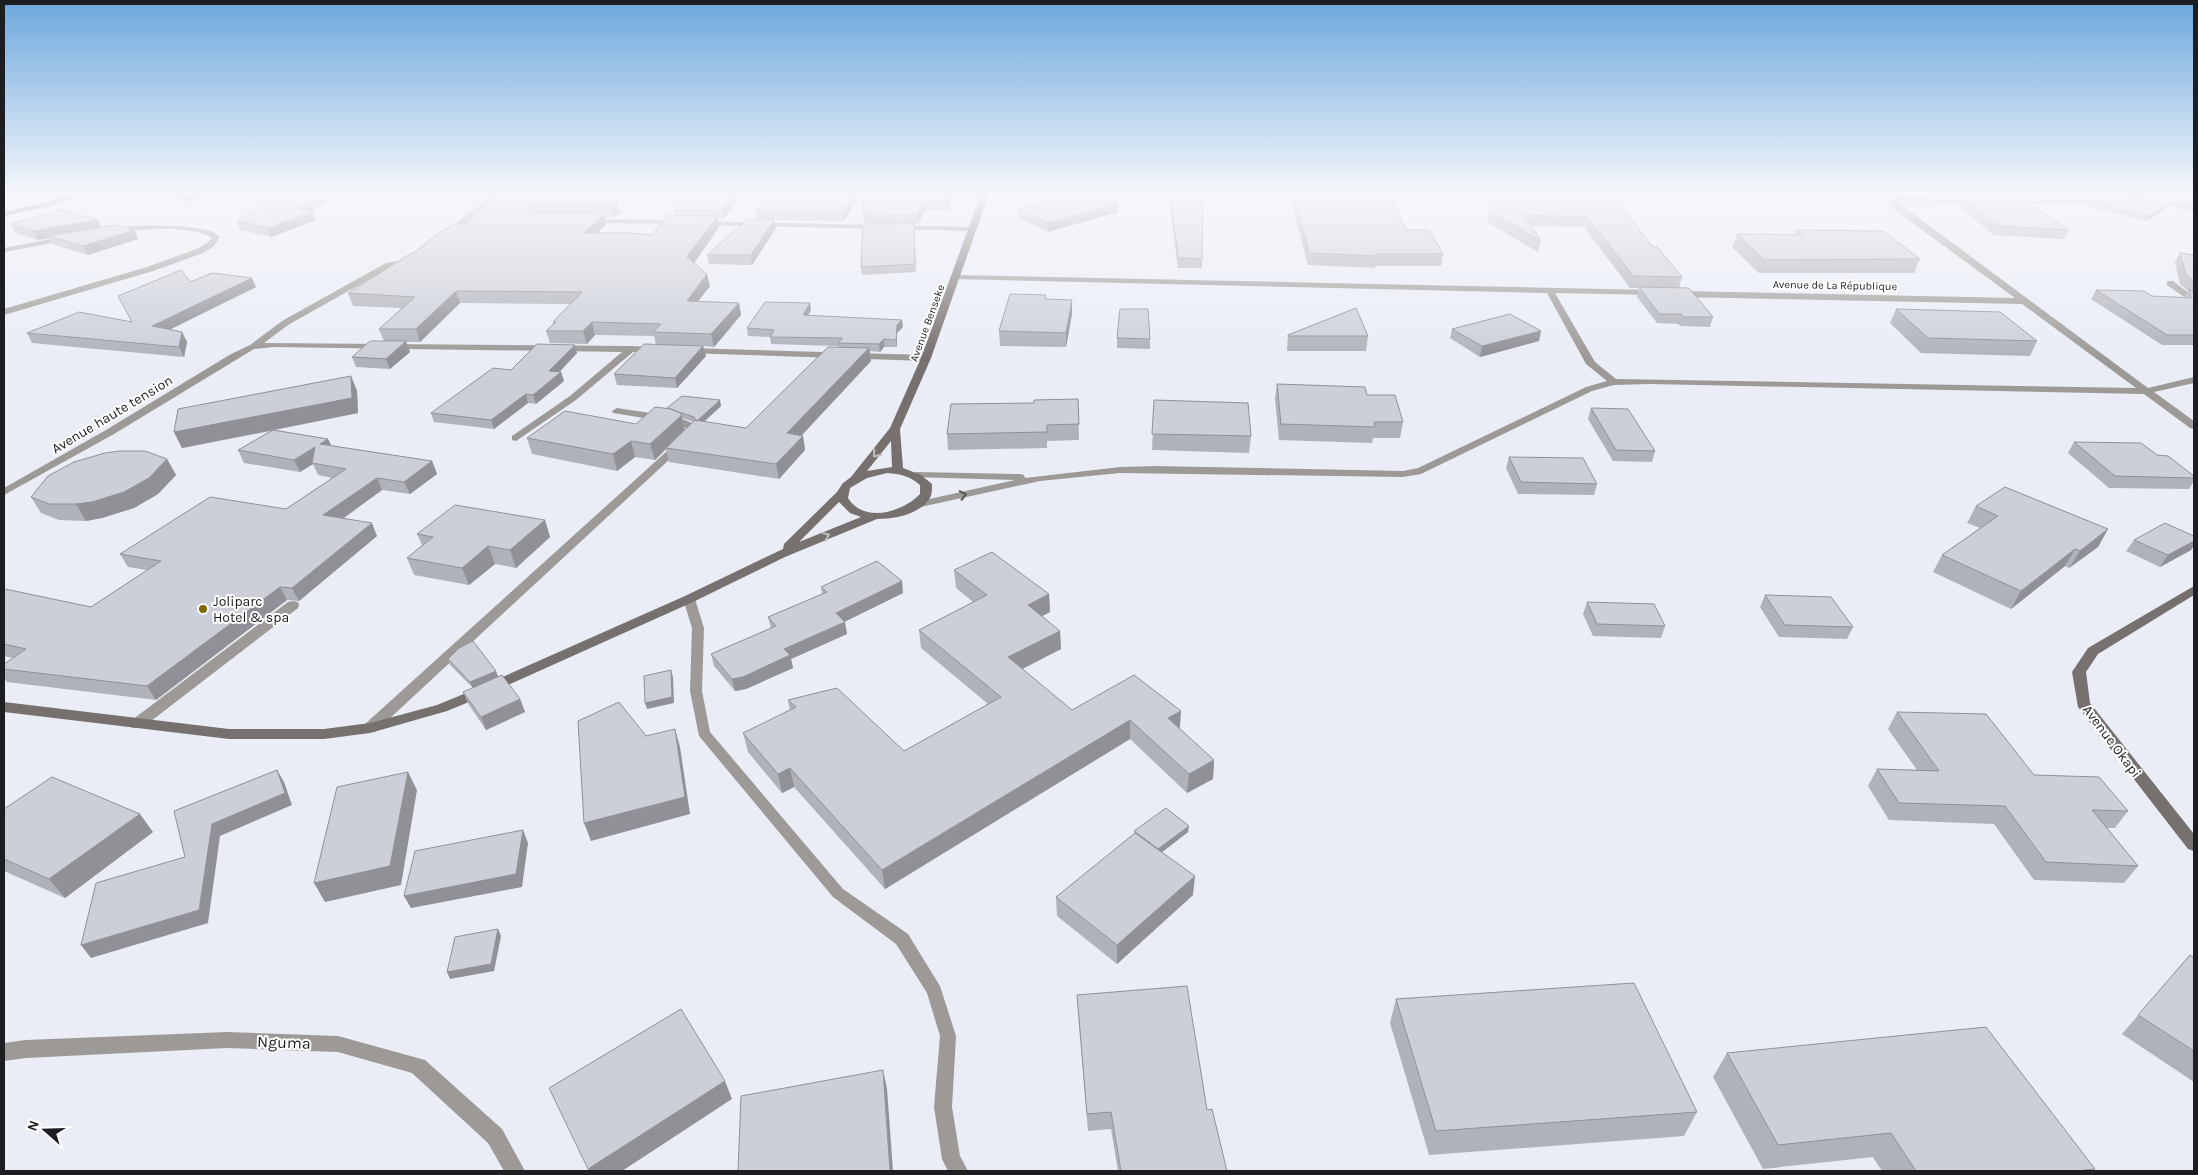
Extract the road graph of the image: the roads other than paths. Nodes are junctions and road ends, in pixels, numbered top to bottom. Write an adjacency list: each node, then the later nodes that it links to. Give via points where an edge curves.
1 (202, 249): 12 (street, via 150,269)
2 (966, 249): 5 (street, Avenue Benseke)
3 (1953, 249): 10 (street)
4 (422, 255): 13 (street, via 414,261 389,265 374,273 285,323)
5 (955, 277): 7 (street); 17 (street, Avenue Benseke)
6 (2170, 283): 11 (street)
7 (1550, 291): 8 (street); 19 (street, via 1591,364)
8 (1659, 294)
9 (1668, 294): 10 (street, Avenue de La République)
10 (2024, 301): 20 (street)
11 (2194, 301)
12 (4, 312)
13 (252, 347): 14 (street, via 274,344); 29 (street, Avenue haute tension)
14 (631, 349): 15 (street); 24 (street, via 572,398)
15 (660, 350)
16 (680, 351): 17 (street)
17 (926, 358): 23 (street, Avenue Benseke)
18 (2194, 380): 20 (street)
19 (1614, 382): 20 (street); 28 (street, via 1588,389 1421,471 1403,474 1155,469)
20 (2146, 391): 22 (street)
21 (617, 411): 39 (street, via 676,420 691,426 692,434)
22 (2194, 426)
23 (895, 429): 25 (street); 27 (street, one-way to 27)
24 (516, 438)
25 (898, 470): 26 (street); 27 (street, via 876,471)
26 (917, 475): 28 (street); 31 (street, via 926,484 926,495)
27 (856, 478): 30 (street, via 847,484)
28 (1040, 478): 31 (street, one-way to 28)
29 (4, 492)
30 (843, 492): 32 (street, via 846,505); 33 (street)
31 (916, 505): 32 (street)
32 (877, 515): 33 (street, one-way to 32)
33 (781, 554): 35 (street)
34 (2194, 590): 40 (street, Avenue Okapi, via 2093,651 2079,672 2083,704)
35 (689, 599): 39 (street, via 442,708); 43 (lane, via 698,628 696,691 704,733 838,893 902,939 934,991 948,1036 943,1107 951,1159)
36 (293, 606): 38 (street)
37 (4, 707): 38 (street)
38 (137, 724): 39 (street, via 229,734 274,735 324,734)
39 (370, 728)
40 (2194, 845)
41 (4, 1052): 42 (street, Nguma, via 227,1040 338,1044 418,1066 495,1136)
42 (515, 1171)
43 (959, 1171)

